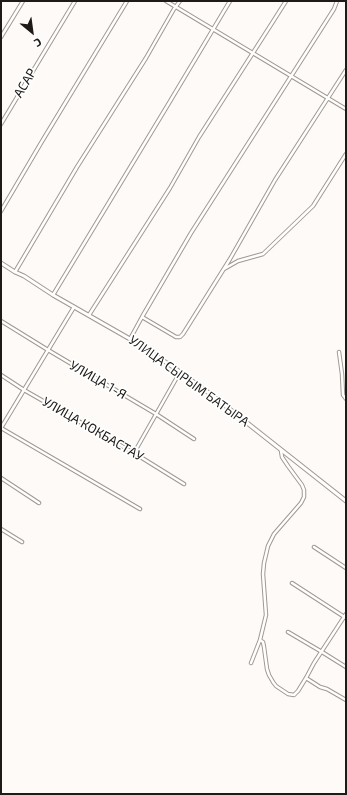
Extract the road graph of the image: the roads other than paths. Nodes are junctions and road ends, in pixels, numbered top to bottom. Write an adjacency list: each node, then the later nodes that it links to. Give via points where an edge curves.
1 (23, 1): 11 (street)
2 (75, 1): 17 (street, АСАР)
3 (127, 1): 19 (street)
4 (166, 1): 9 (street)
5 (180, 1): 9 (street)
6 (230, 1): 10 (street)
7 (286, 1): 12 (street)
8 (337, 1): 14 (street, via 334,10)
9 (176, 7): 10 (street); 22 (street)
10 (214, 29): 12 (street); 23 (street)
11 (1, 37)
12 (254, 53): 14 (street); 25 (street)
13 (346, 70): 15 (street)
14 (292, 76): 15 (street); 26 (street, via 191,233)
15 (328, 98): 16 (street); 21 (street, via 275,180)
16 (346, 109)
17 (1, 124)
18 (346, 154): 21 (street, via 314,206 264,254 238,261)
19 (1, 211)
20 (1, 263): 22 (street, УЛИЦА СЫРЫМ БАТЫРА)
21 (222, 271): 26 (street, via 180,337)
22 (15, 272): 23 (street, УЛИЦА СЫРЫМ БАТЫРА)
23 (53, 295): 24 (street, УЛИЦА СЫРЫМ БАТЫРА)
24 (74, 307): 25 (street, УЛИЦА СЫРЫМ БАТЫРА); 29 (street)
25 (89, 315): 28 (street, УЛИЦА СЫРЫМ БАТЫРА)
26 (142, 317): 28 (street)
27 (1, 321): 29 (street, УЛИЦА 1-Я)
28 (130, 339): 31 (street, УЛИЦА СЫРЫМ БАТЫРА)
29 (48, 350): 33 (street); 35 (street, УЛИЦА 1-Я)
30 (340, 352): 34 (street, via 343,394)
31 (180, 372): 35 (street); 38 (street, УЛИЦА СЫРЫМ БАТЫРА)
32 (1, 375): 33 (street, УЛИЦА КОКБАСТАУ)
33 (24, 390): 36 (street); 39 (street, УЛИЦА КОКБАСТАУ)
34 (346, 399)
35 (156, 414): 37 (street, УЛИЦА 1-Я); 39 (street)
36 (1, 428): 44 (street)
37 (194, 439)
38 (281, 450): 42 (street, УЛИЦА СЫРЫМ БАТЫРА); 52 (street, via 282,457 299,480 304,494 301,503 274,534 268,546 263,574 266,615)
39 (134, 453): 41 (street, УЛИЦА КОКБАСТАУ)
40 (1, 478): 43 (street)
41 (184, 484)
42 (346, 501)
43 (39, 503)
44 (140, 509)
45 (1, 529): 46 (street)
46 (22, 542)
47 (314, 547): 48 (street)
48 (346, 568)
49 (292, 583): 50 (street)
50 (345, 616): 53 (street)
51 (288, 632): 53 (street)
52 (260, 640): 54 (street); 56 (street, via 263,642 269,676 276,686 292,695)
53 (322, 652): 55 (street); 56 (street)
54 (251, 664)
55 (346, 667)
56 (306, 678): 57 (street)
57 (346, 700)

